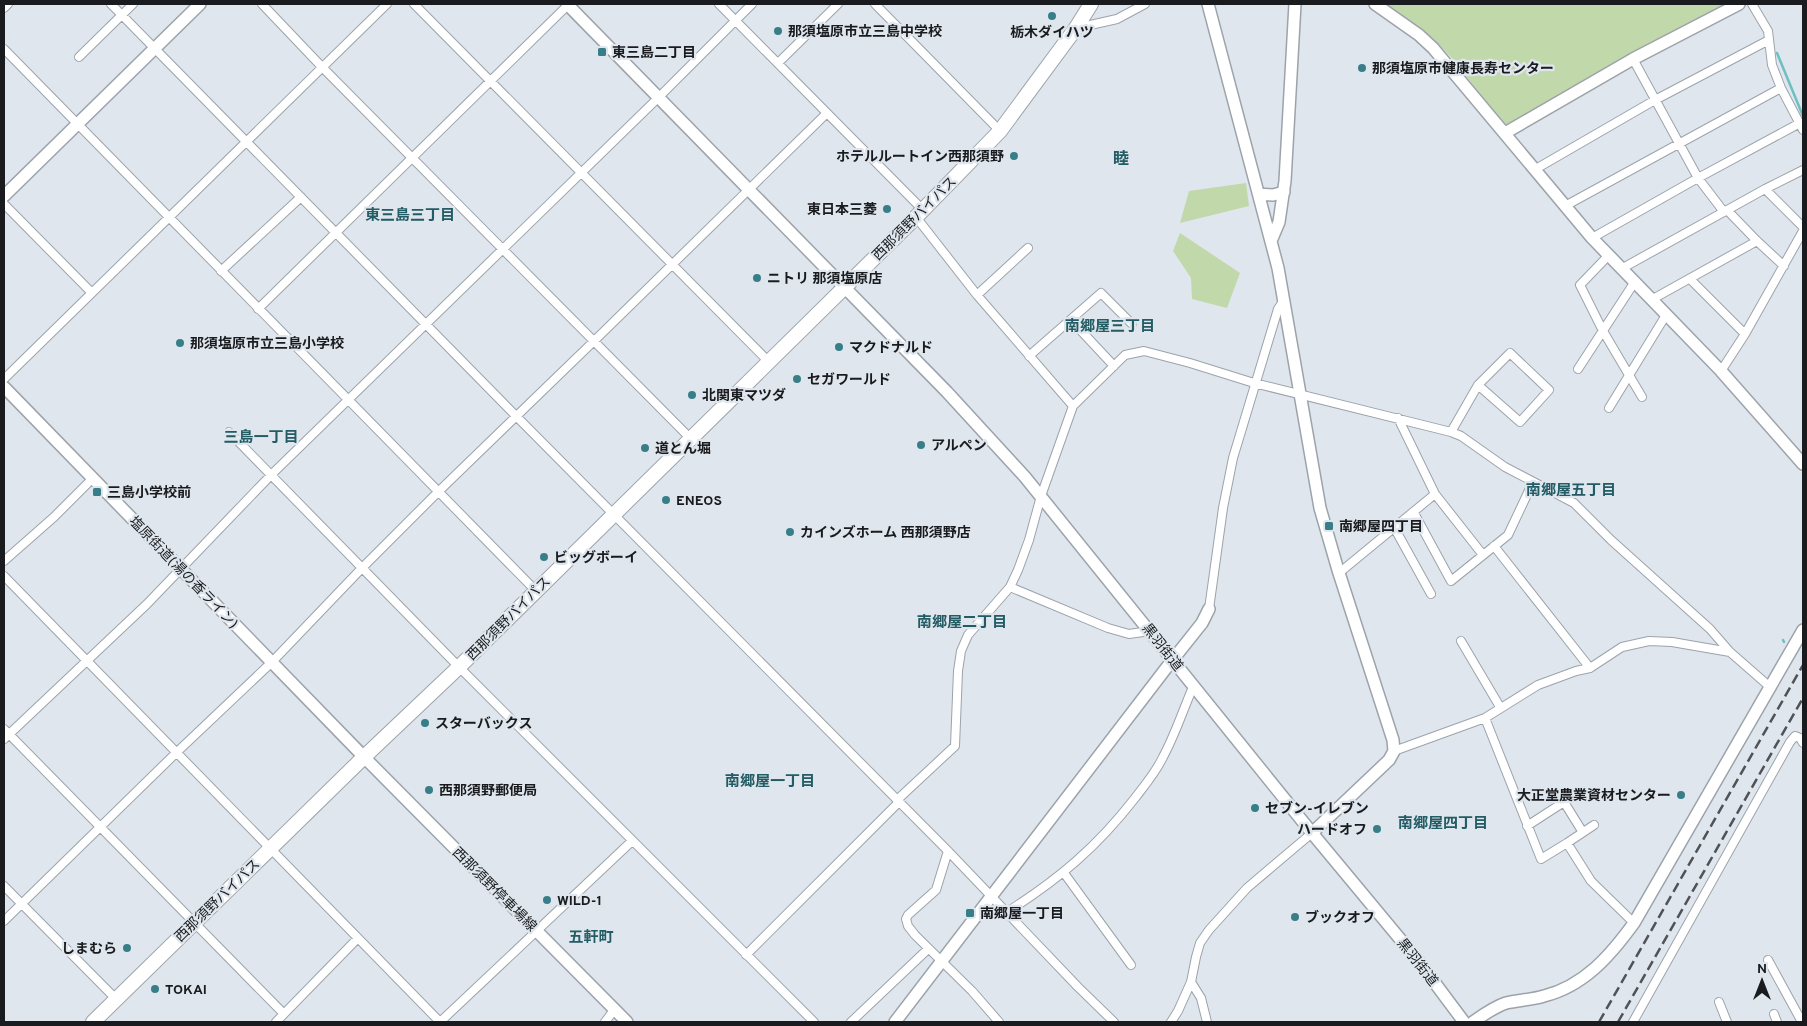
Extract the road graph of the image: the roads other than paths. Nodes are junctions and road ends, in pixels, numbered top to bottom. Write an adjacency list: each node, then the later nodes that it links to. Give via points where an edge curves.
1 (8, 4): 20 (street)
2 (111, 4): 21 (street)
3 (133, 4): 21 (street)
4 (200, 4): 25 (street)
5 (262, 4): 30 (street)
6 (386, 4): 30 (street)
7 (414, 4): 31 (street)
8 (568, 4): 31 (street); 33 (street, 黒羽街道)
9 (719, 4): 22 (street)
10 (752, 4): 22 (street)
11 (838, 4): 29 (street)
12 (876, 4): 38 (street)
13 (1091, 4): 23 (highway, 西那須野バイパス)
14 (1145, 4): 23 (street, via 1117,19)
15 (1208, 4): 50 (street)
16 (1296, 4): 49 (street)
17 (1376, 4): 39 (street, via 1434,48)
18 (1739, 4): 28 (street)
19 (1752, 4): 24 (street, via 1768,31)
20 (4, 8)
21 (122, 15): 25 (street); 27 (street)
22 (735, 21): 29 (street); 33 (street)
23 (1076, 28): 38 (highway, 西那須野バイパス)
24 (1769, 40): 32 (street, via 1772,65); 34 (street)
25 (155, 48): 36 (street); 40 (street)
26 (4, 49): 36 (street)
27 (79, 56)
28 (1633, 59): 34 (street); 39 (street)
29 (778, 63): 35 (street)
30 (322, 67): 40 (street); 42 (street)
31 (490, 80): 42 (street); 45 (street)
32 (1782, 88): 37 (street); 41 (street)
33 (658, 98): 45 (street); 48 (street, 黒羽街道)
34 (1655, 100): 41 (street); 43 (street)
35 (826, 113): 48 (street); 56 (street)
36 (76, 124): 51 (street); 57 (street)
37 (1802, 126): 46 (street)
38 (1000, 131): 56 (highway, 西那須野バイパス)
39 (1505, 133): 43 (street)
40 (246, 141): 52 (street); 57 (street)
41 (1678, 143): 46 (street); 54 (street)
42 (413, 156): 60 (street); 65 (street)
43 (1534, 170): 54 (street)
44 (1803, 170): 47 (street)
45 (581, 172): 65 (street); 67 (street)
46 (1698, 178): 55 (street); 61 (street)
47 (1765, 189): 55 (street); 58 (street)
48 (748, 190): 67 (street); 73 (street, 黒羽街道)
49 (1284, 192): 50 (street, via 1273,196); 62 (street, via 1279,222)
50 (1259, 194): 62 (street)
51 (4, 196)
52 (301, 197): 60 (street); 70 (street)
53 (4, 204): 74 (street)
54 (1565, 206): 61 (street)
55 (1725, 211): 63 (street); 69 (street)
56 (920, 213): 73 (highway, 西那須野バイパス); 75 (street)
57 (168, 218): 70 (street); 74 (street)
58 (1803, 227)
59 (1803, 231): 68 (street)
60 (336, 232): 78 (street); 81 (street)
61 (1592, 238): 66 (street)
62 (1271, 241): 76 (street)
63 (1757, 241): 68 (street); 71 (street)
64 (1028, 248): 75 (street)
65 (502, 249): 81 (street); 85 (street)
66 (1608, 256): 69 (street); 83 (street, via 1580,286)
67 (672, 265): 85 (street); 87 (street)
68 (1784, 266): 84 (street)
69 (1621, 269): 72 (street)
70 (221, 271): 78 (street)
71 (1690, 279): 77 (street); 84 (street)
72 (1634, 283): 77 (street); 83 (street)
73 (844, 288): 87 (highway, 西那須野バイパス); 112 (street, 黒羽街道, via 947,392)
74 (92, 292): 92 (street)
75 (977, 295): 86 (street)
76 (1284, 300): 93 (street); 96 (street)
77 (1651, 300): 79 (street)
78 (258, 309): 98 (street)
79 (1666, 315): 90 (street); 91 (street)
80 (1070, 320): 82 (street, via 1101,293); 86 (street); 88 (street)
81 (426, 323): 98 (street); 101 (street)
82 (1132, 324)
83 (1603, 331): 89 (street); 91 (street)
84 (1746, 334): 90 (street)
85 (594, 341): 101 (street); 105 (street)
86 (1029, 356): 99 (street)
87 (768, 362): 105 (highway, 西那須野バイパス)
88 (1114, 366): 93 (street, via 1125,355 1144,351); 99 (street)
89 (1578, 369)
90 (1721, 371): 106 (street)
91 (1630, 374): 97 (street); 100 (street)
92 (4, 379)
93 (1254, 383): 96 (street); 126 (street, via 1223,508)
94 (1478, 385): 94 (street, via 1510,353 1549,390 1520,422); 104 (street)
95 (4, 387): 108 (street, 塩原街道(湯の香ライン))
96 (1299, 394): 102 (street); 121 (street, via 1320,508)
97 (1642, 397)
98 (347, 400): 107 (street); 110 (street)
99 (1073, 406): 112 (street)
100 (1608, 408)
101 (516, 416): 110 (street); 114 (street)
102 (1398, 418): 104 (street); 111 (street)
103 (230, 432): 107 (street)
104 (1451, 432): 109 (street)
105 (691, 439): 114 (highway, 西那須野バイパス)
106 (1803, 464)
107 (272, 474): 119 (street); 120 (street)
108 (93, 478): 118 (street); 120 (street, 塩原街道(湯の香ライン))
109 (1533, 482): 116 (street, via 1508,534); 130 (street, via 1574,503 1710,629)
110 (438, 492): 119 (street); 124 (street)
111 (1435, 494): 113 (street); 117 (street)
112 (1041, 496): 123 (street, via 1024,555); 128 (street, 黒羽街道)
113 (1414, 513): 115 (street); 117 (street, via 1451,581)
114 (614, 514): 124 (highway, 西那須野バイパス); 145 (street)
115 (1395, 529): 121 (street); 125 (street)
116 (1494, 546): 117 (street); 135 (street)
117 (1483, 555)
118 (4, 561)
119 (362, 568): 133 (street); 134 (street)
120 (181, 569): 132 (street); 133 (street, 塩原街道(湯の香ライン))
121 (1339, 574): 142 (street, via 1392,736)
122 (4, 576): 132 (street)
123 (1010, 587): 128 (street, via 1108,628 1129,634); 145 (street, via 968,635 961,650 955,746)
124 (536, 590): 134 (highway, 西那須野バイパス)
125 (1430, 594)
126 (1209, 609): 131 (street, via 1198,629)
127 (1803, 630): 137 (street)
128 (1150, 631): 131 (street, 黒羽街道)
129 (1461, 641): 138 (street)
130 (1730, 652): 135 (street, via 1649,641 1622,647); 137 (street)
131 (1173, 659): 136 (street, 黒羽街道); 157 (street)
132 (86, 661): 140 (street); 143 (street)
133 (272, 662): 143 (street); 144 (street, 塩原街道(湯の香ライン))
134 (459, 667): 144 (highway, 西那須野バイパス); 151 (street)
135 (1590, 668): 138 (street, via 1538,685)
136 (1193, 687): 150 (street, 黒羽街道); 155 (street, via 1152,776 1116,822)
137 (1770, 687): 162 (street)
138 (1500, 708): 139 (street)
139 (1484, 718): 142 (street); 147 (street)
140 (5, 734): 148 (street)
141 (1803, 743): 189 (street, via 1795,736 1790,742)
142 (1394, 751): 150 (street, via 1389,760)
143 (177, 752): 148 (street); 153 (street)
144 (364, 757): 153 (highway, 西那須野バイパス); 163 (street, 西那須野停車場線)
145 (898, 801): 154 (street); 166 (street)
146 (1594, 825): 149 (street)
147 (1527, 826): 149 (street, via 1564,802); 152 (street, via 1541,859)
148 (100, 828): 158 (street); 161 (street)
149 (1582, 832): 152 (street)
150 (1312, 833): 170 (street, via 1246,888 1209,930 1200,943); 188 (street, 黒羽街道)
151 (632, 842): 163 (street); 166 (street)
152 (1567, 843): 162 (street, via 1591,881)
153 (271, 848): 161 (highway, 西那須野バイパス); 164 (street)
154 (948, 850): 157 (street); 165 (street, via 936,890 906,919 908,926)
155 (1064, 873): 159 (street); 169 (street)
156 (4, 886): 158 (street)
157 (992, 896): 159 (street); 168 (street)
158 (21, 904): 160 (street); 171 (street)
159 (1006, 912): 185 (street)
160 (4, 921)
161 (194, 922): 171 (highway, 西那須野バイパス); 174 (street)
162 (1634, 923): 188 (street, via 1610,955 1584,977 1560,991 1495,1007)
163 (536, 931): 173 (street, 西那須野停車場線); 178 (street)
164 (358, 938): 174 (street); 178 (street)
165 (928, 949): 168 (street); 182 (street)
166 (746, 955): 181 (street)
167 (1768, 960): 192 (street)
168 (941, 962): 183 (street); 184 (street)
169 (1131, 965)
170 (1191, 982): 186 (street); 187 (street, via 1201,998)
171 (116, 999): 176 (highway, 西那須野バイパス)
172 (1720, 1002): 190 (street)
173 (614, 1010): 179 (street); 180 (street, 西那須野停車場線)
174 (284, 1014): 177 (street)
175 (1774, 1014): 191 (street)
176 (93, 1022)
177 (276, 1022)
178 (440, 1022)
179 (605, 1022)
180 (627, 1022)
181 (814, 1022)
182 (851, 1022)
183 (895, 1022)
184 (999, 1022)
185 (1114, 1022)
186 (1171, 1022)
187 (1207, 1022)
188 (1472, 1022)
189 (1633, 1022)
190 (1727, 1022)
191 (1778, 1022)
192 (1802, 1022)

